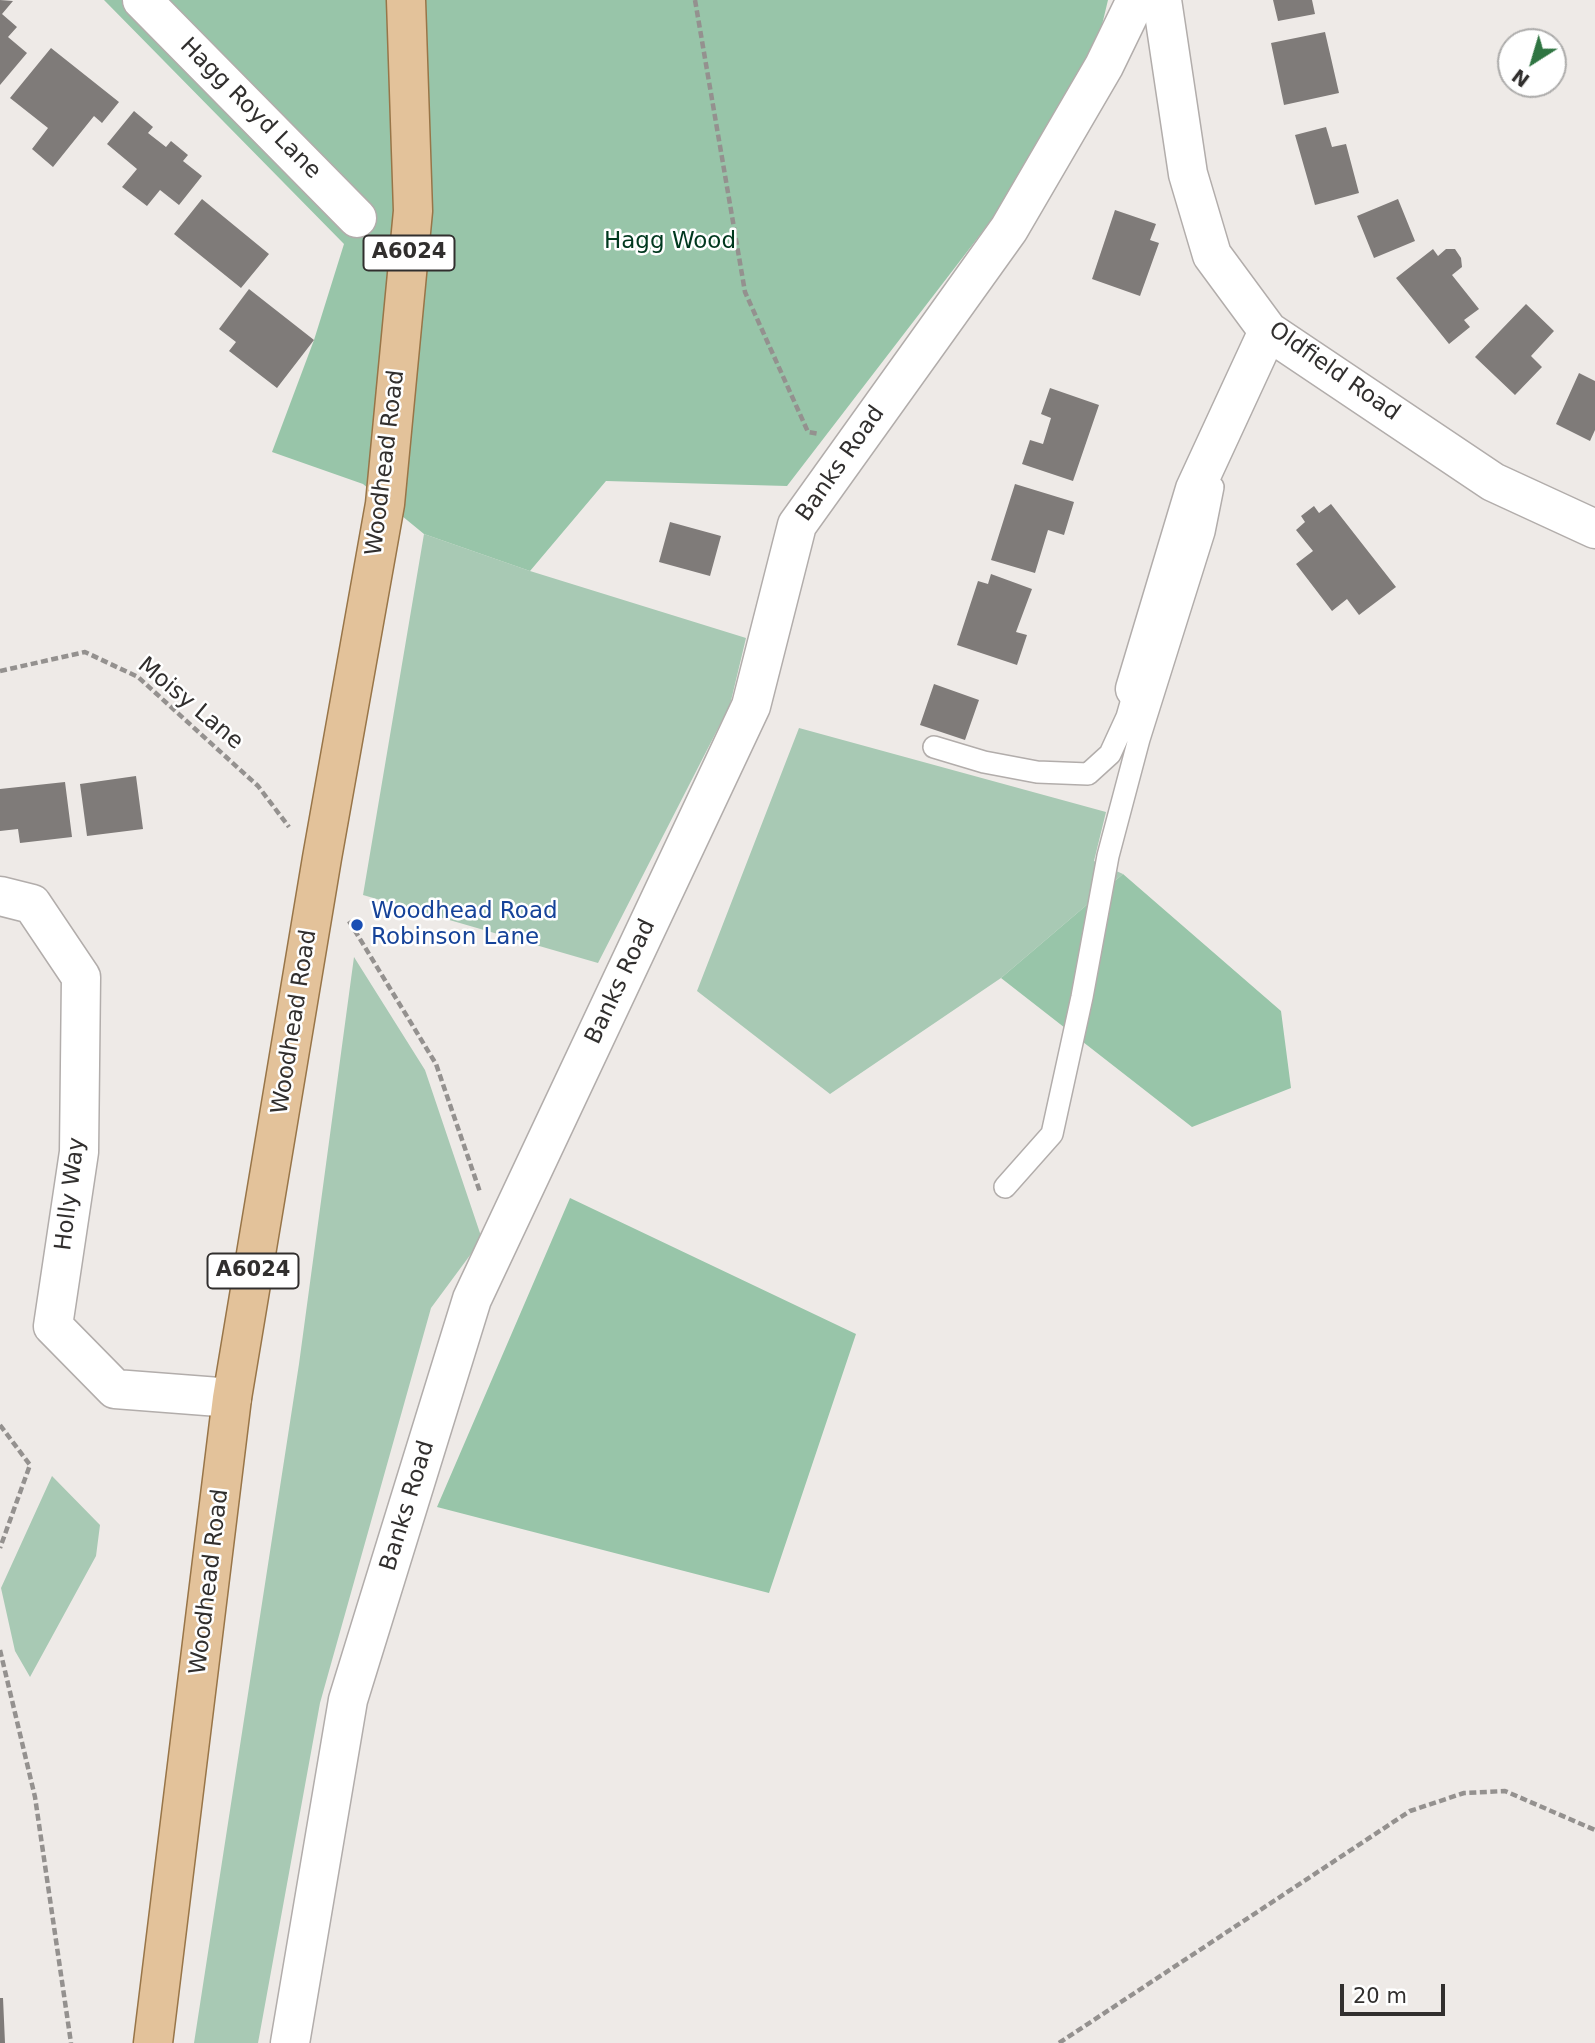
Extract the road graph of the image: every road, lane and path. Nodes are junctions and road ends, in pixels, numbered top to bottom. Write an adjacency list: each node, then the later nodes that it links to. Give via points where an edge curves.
1 (142, 0): 6 (street, Hagg Royd Lane)
2 (406, 0): 14 (main road, Woodhead Road / A6024, via 413,211 386,491)
3 (695, 0): 9 (path, via 745,292 808,432 833,436)
4 (1136, 0): 9 (street, Banks Road, via 1104,66 1009,229)
5 (1162, 0): 7 (street, Oldfield Road, via 1188,174 1212,255)
6 (357, 218)
7 (1268, 331): 8 (street); 10 (street, Oldfield Road, via 1493,482)
8 (1225, 424): 12 (street, via 1195,489); 16 (lane, via 1204,532 1139,739 1108,856 1052,1134)
9 (845, 455): 17 (street, Banks Road, via 797,525 751,706)
10 (1595, 529)
11 (0, 671): 14 (path, Moisy Lane, via 85,652 138,677 258,786)
12 (1135, 689): 13 (lane, via 1110,754 1088,774 1037,772)
13 (934, 747)
14 (321, 865): 17 (path, Moisy Lane, via 436,1064 480,1192); 18 (main road, Woodhead Road / A6024)
15 (0, 896): 18 (street, Holly Way, via 33,904 81,977 79,1152 53,1326 115,1389)
16 (1005, 1187)
17 (509, 1220): 25 (street, Banks Road, via 472,1299 348,1700)
18 (232, 1398): 24 (main road, Woodhead Road / A6024)
19 (0, 1425): 20 (path, via 30,1465)
20 (0, 1548)
21 (0, 1650): 23 (path, via 36,1797)
22 (1595, 1830): 26 (path, via 1505,1791 1464,1793 1410,1811)
23 (71, 2043)
24 (153, 2043)
25 (290, 2043)
26 (1059, 2043)

